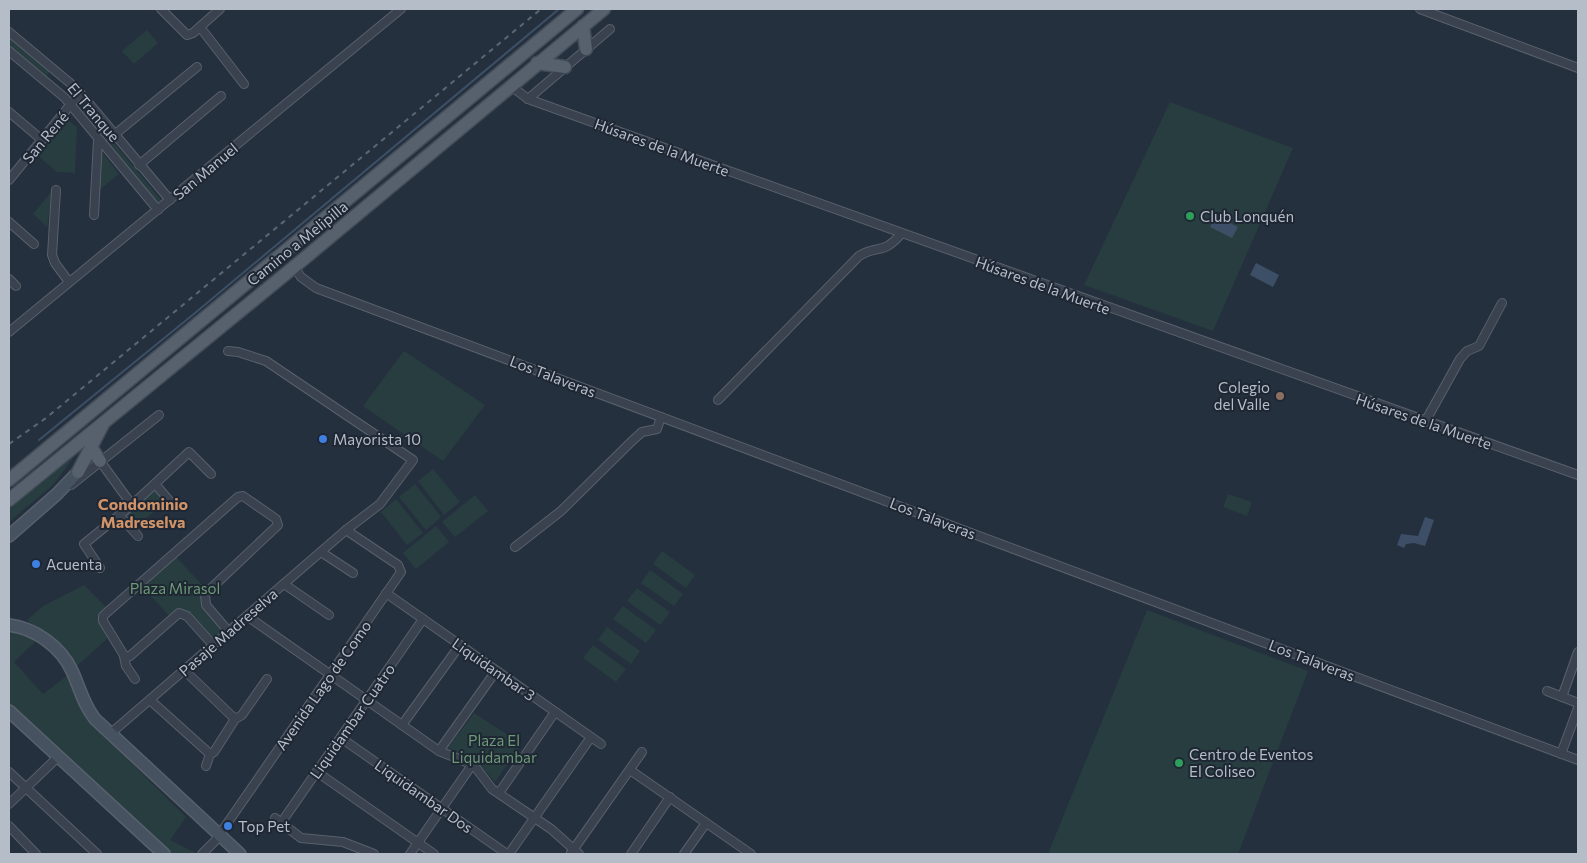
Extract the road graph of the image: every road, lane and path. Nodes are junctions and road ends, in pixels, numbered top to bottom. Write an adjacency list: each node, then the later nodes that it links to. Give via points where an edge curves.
1 (161, 9): 8 (street, via 182,32 190,34)
2 (220, 9): 8 (street)
3 (401, 9): 33 (street, San Manuel)
4 (577, 9): 39 (main road, Camino a Melipilla)
5 (604, 9): 7 (main road, Camino a Melipilla)
6 (1420, 9): 16 (street)
7 (584, 26): 11 (main road); 13 (main road, Camino a Melipilla)
8 (200, 27): 19 (street)
9 (610, 29): 11 (street)
10 (9, 32): 17 (street, El Tranque)
11 (586, 49): 14 (street)
12 (9, 51): 18 (street, El Tranque)
13 (537, 63): 14 (main road); 20 (main road, Camino a Melipilla)
14 (565, 66): 23 (street)
15 (196, 67): 26 (street)
16 (1578, 68)
17 (56, 71): 18 (street); 21 (street, El Tranque)
18 (47, 82): 24 (street, El Tranque)
19 (244, 84)
20 (511, 86): 23 (street, Húsares de la Muerte); 41 (main road, Camino a Melipilla)
21 (80, 93): 24 (street, San René); 26 (street, El Tranque)
22 (221, 96): 29 (street)
23 (528, 98): 37 (street, Húsares de la Muerte)
24 (71, 105): 27 (street, San René); 28 (street, El Tranque)
25 (9, 112): 27 (street)
26 (114, 135): 29 (street, El Tranque)
27 (42, 140): 30 (street, San René)
28 (98, 140): 34 (street, El Tranque); 35 (street)
29 (139, 165): 33 (street, El Tranque)
30 (12, 171): 31 (street, San René)
31 (9, 180)
32 (56, 190): 44 (street, via 52,256)
33 (170, 200): 34 (street, San Manuel)
34 (158, 210): 44 (street, San Manuel)
35 (94, 215)
36 (9, 222): 38 (street)
37 (901, 234): 49 (street, via 889,247 867,251 860,256); 53 (street, Húsares de la Muerte)
38 (34, 244)
39 (284, 253): 40 (main road, Camino a Melipilla); 41 (main road)
40 (266, 266): 43 (main road); 59 (main road, Camino a Melipilla)
41 (294, 267): 43 (main road, Camino a Melipilla); 51 (street, Los Talaveras, via 316,288)
42 (9, 279): 45 (street)
43 (278, 279): 52 (main road, Camino a Melipilla)
44 (69, 282): 47 (street, San Manuel)
45 (16, 286)
46 (1502, 304): 53 (street, via 1479,346 1460,358)
47 (9, 332)
48 (228, 351): 66 (street, Pasaje Madreselva, via 266,361 413,460 380,504)
49 (718, 400)
50 (159, 415): 55 (street)
51 (662, 417): 69 (street, via 657,429 642,432 561,511); 106 (street, Los Talaveras)
52 (106, 420): 54 (main road); 62 (main road, Camino a Melipilla)
53 (1425, 422): 58 (street, Húsares de la Muerte)
54 (91, 447): 55 (main road); 56 (main road)
55 (100, 461): 56 (street); 61 (street); 63 (street)
56 (78, 472): 61 (street)
57 (211, 474): 60 (street, via 189,452)
58 (1578, 475)
59 (9, 480)
60 (155, 484): 63 (street); 64 (street)
61 (57, 494): 67 (street)
62 (9, 500)
63 (132, 504): 65 (street)
64 (173, 505)
65 (119, 515): 68 (street); 71 (street, via 84,544)
66 (346, 530): 70 (street, Pasaje Madreselva); 74 (street, Avenida Lago de Como, via 400,566 401,572)
67 (9, 536)
68 (138, 536)
69 (515, 546)
70 (321, 552): 72 (street); 73 (street, Pasaje Madreselva)
71 (100, 568)
72 (353, 573)
73 (284, 584): 75 (street); 76 (street, Pasaje Madreselva)
74 (386, 594): 77 (street, Liquidambar 3); 86 (street, Avenida Lago de Como)
75 (329, 615)
76 (247, 616): 79 (street, Pasaje Madreselva); 86 (street)
77 (423, 619): 81 (street, Liquidambar 3); 92 (street, Liquidambar Cuatro)
78 (9, 625): 99 (street, via 30,630 61,653 73,672 86,708)
79 (229, 632): 80 (street, Pasaje Madreselva); 83 (street, via 206,604 204,594 278,525 276,519 240,496 102,616)
80 (213, 645): 83 (street, via 182,613 130,656); 84 (street, Pasaje Madreselva)
81 (460, 645): 85 (street, Liquidambar 3); 98 (street)
82 (1578, 652): 90 (street)
83 (124, 656): 87 (street, via 126,666)
84 (184, 670): 91 (street, Pasaje Madreselva); 97 (street)
85 (496, 671): 96 (street, Liquidambar 3); 103 (street)
86 (330, 674): 92 (street); 122 (street, Avenida Lago de Como)
87 (135, 679)
88 (267, 679): 97 (street, via 242,715)
89 (1547, 691): 90 (street)
90 (1562, 697): 93 (street)
91 (150, 700): 99 (street, Pasaje Madreselva); 105 (street)
92 (367, 700): 98 (street); 101 (street, Liquidambar Cuatro)
93 (1578, 703)
94 (1578, 708): 106 (street)
95 (9, 711): 107 (street)
96 (555, 712): 100 (street, Liquidambar 3); 115 (street)
97 (235, 719): 105 (street)
98 (402, 725): 103 (street)
99 (110, 734): 122 (street)
100 (591, 737): 102 (street, Liquidambar 3); 119 (street)
101 (341, 738): 113 (street, Liquidambar Cuatro); 118 (street, Liquidambar Dos)
102 (601, 744)
103 (439, 751): 109 (street)
104 (642, 752): 111 (street)
105 (210, 754): 110 (street)
106 (1561, 754): 108 (street, Los Talaveras)
107 (58, 757): 114 (street); 128 (street)
108 (1578, 760)
109 (472, 765): 115 (street); 118 (street)
110 (206, 766)
111 (630, 770): 116 (street); 125 (street)
112 (9, 772): 114 (street)
113 (317, 772): 123 (street); 131 (street, Liquidambar Cuatro, via 278,821 301,838 343,842)
114 (26, 788): 117 (street); 127 (street)
115 (498, 794): 119 (street)
116 (670, 798): 120 (street); 135 (street)
117 (9, 804)
118 (442, 809): 123 (street); 134 (street, Liquidambar Dos)
119 (535, 818): 125 (street, via 555,832); 134 (street)
120 (706, 823): 124 (street); 136 (street)
121 (9, 826): 126 (street)
122 (218, 834): 129 (street, Avenida Lago de Como); 130 (street)
123 (418, 843): 132 (street); 133 (street)
124 (740, 851): 137 (street)
125 (574, 853)
126 (36, 854)
127 (98, 854)
128 (164, 854)
129 (202, 854)
130 (240, 854)
131 (374, 854)
132 (410, 854)
133 (434, 854)
134 (508, 854)
135 (631, 854)
136 (684, 854)
137 (751, 854)

